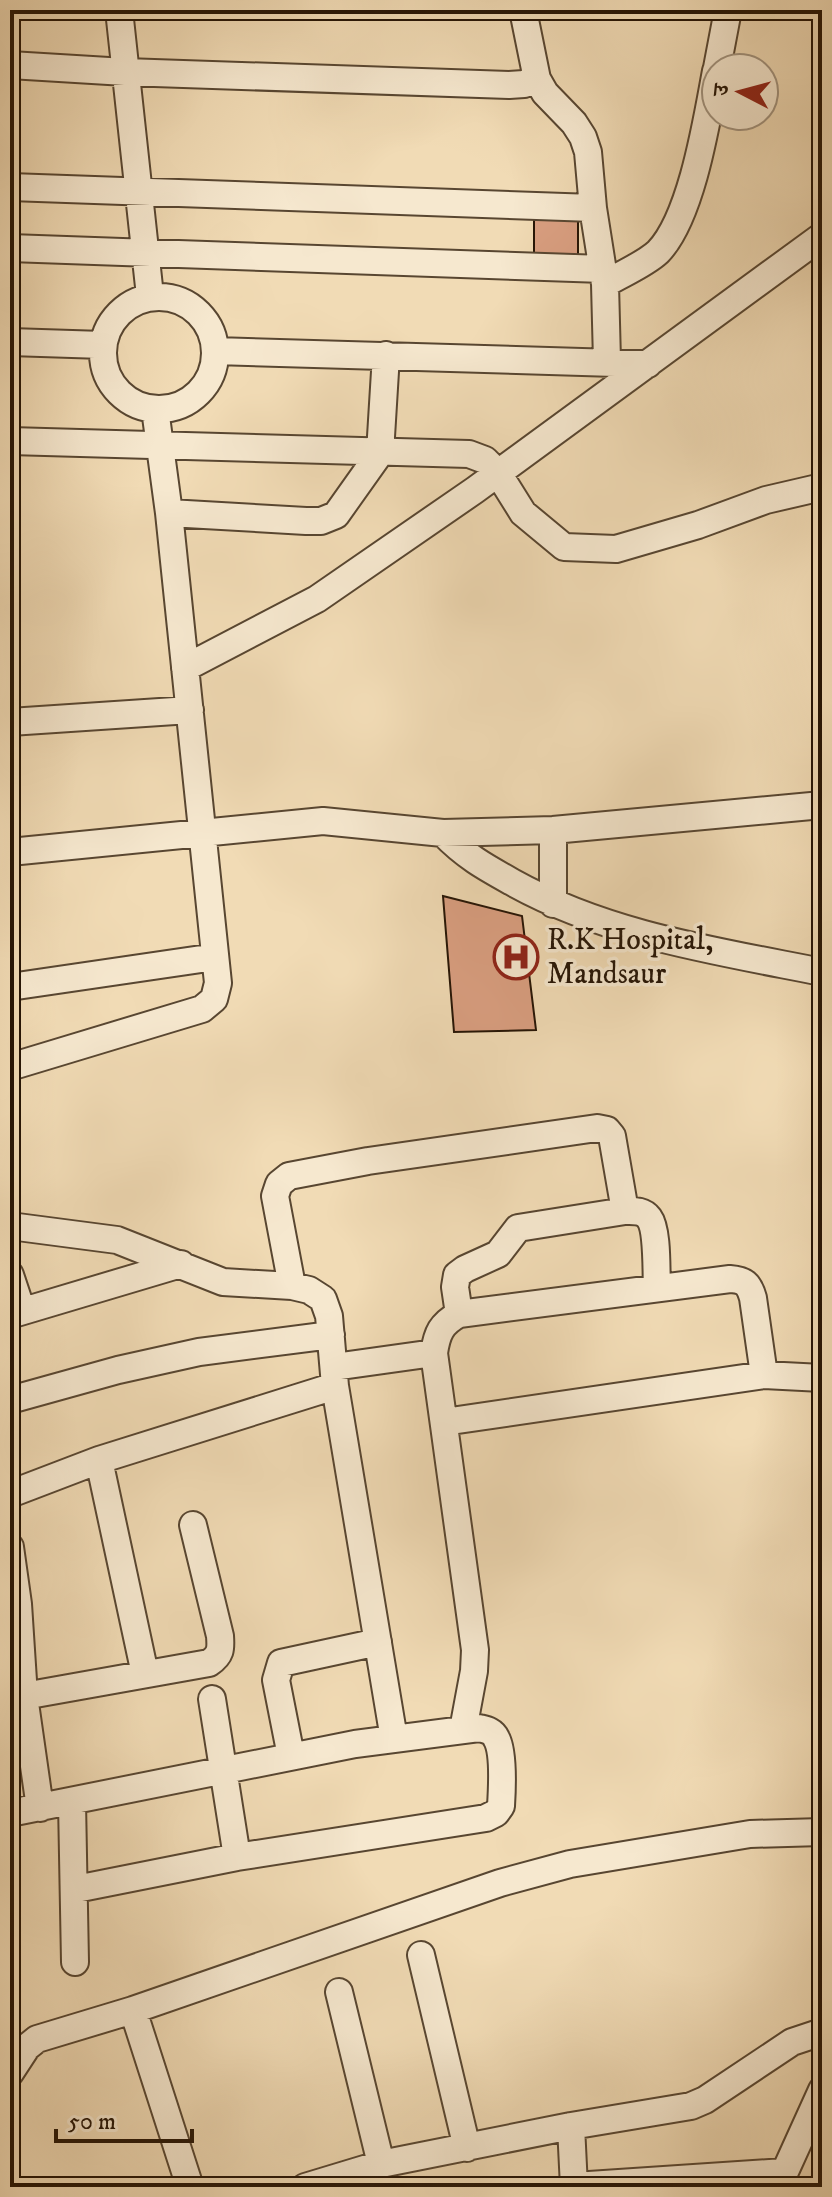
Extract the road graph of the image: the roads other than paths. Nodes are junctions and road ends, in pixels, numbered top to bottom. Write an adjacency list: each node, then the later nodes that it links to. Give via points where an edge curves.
1 (119, 10): 6 (street)
2 (523, 10): 7 (street)
3 (728, 10): 4 (street)
4 (720, 52)
5 (10, 65): 6 (street)
6 (125, 72): 7 (street, via 509,85); 10 (street)
7 (537, 79): 11 (street, via 583,137)
8 (704, 132): 15 (street, via 668,239 656,253)
9 (10, 187): 10 (street)
10 (138, 191): 11 (street); 14 (street)
11 (593, 208): 15 (street)
12 (822, 236): 22 (street)
13 (10, 248): 14 (street)
14 (146, 254): 15 (street); 16 (street)
15 (604, 276): 21 (street)
16 (150, 296): 18 (street, via 119,313); 19 (street, via 169,297 202,316)
17 (10, 342): 18 (street)
18 (103, 345): 23 (street, via 110,381 121,395)
19 (215, 351): 20 (street); 23 (street, via 213,370 191,400)
20 (386, 355): 21 (street); 26 (street)
21 (607, 361): 22 (street)
22 (648, 364): 27 (street)
23 (155, 409): 25 (street)
24 (10, 441): 25 (street)
25 (160, 446): 26 (street); 29 (street)
26 (380, 453): 27 (street, via 469,454); 29 (street, via 336,515 321,521)
27 (498, 473): 28 (street, via 523,513 564,547 616,549); 30 (street, via 317,599)
28 (822, 487)
29 (169, 513): 30 (street)
30 (185, 668): 31 (street)
31 (190, 710): 32 (street); 35 (street)
32 (10, 722)
33 (822, 805): 34 (street)
34 (553, 830): 36 (street); 38 (street)
35 (201, 832): 36 (street, via 323,821); 37 (street); 39 (street)
36 (443, 833): 38 (street, via 467,857)
37 (10, 852)
38 (553, 904): 40 (street, via 675,943)
39 (215, 957): 41 (street); 42 (street, via 218,983 214,999 202,1009)
40 (822, 972)
41 (10, 987)
42 (11, 1061)
43 (625, 1211): 47 (street, via 612,1136 597,1128 289,1176 275,1196); 48 (street, via 639,1211 653,1227); 50 (street, via 518,1228 498,1254 457,1275)
44 (10, 1226): 45 (street, via 99,1236)
45 (181, 1264): 47 (street, via 223,1282); 49 (street)
46 (10, 1275): 49 (street)
47 (292, 1286): 51 (street, via 323,1299)
48 (657, 1288): 50 (street); 53 (street, via 730,1279 750,1286)
49 (16, 1313)
50 (459, 1314): 52 (street, via 445,1322)
51 (331, 1335): 54 (street); 56 (street, via 199,1352)
52 (434, 1353): 54 (street); 57 (street)
53 (764, 1375): 55 (street); 57 (street)
54 (334, 1377): 58 (street); 62 (street)
55 (822, 1378)
56 (10, 1400)
57 (444, 1422): 66 (street, via 475,1650)
58 (99, 1460): 59 (street); 63 (street)
59 (10, 1494)
60 (193, 1525): 63 (street, via 221,1649 209,1663)
61 (10, 1547): 64 (street)
62 (378, 1642): 67 (street); 68 (street, via 281,1663 276,1680)
63 (145, 1674): 64 (street)
64 (24, 1696): 71 (street)
65 (212, 1699): 69 (street)
66 (463, 1730): 67 (street); 74 (street, via 490,1730 496,1737 502,1793 496,1813)
67 (394, 1739): 68 (street)
68 (291, 1756): 69 (street)
69 (222, 1769): 70 (street); 74 (street)
70 (72, 1802): 71 (street); 75 (street)
71 (40, 1808): 72 (street)
72 (10, 1813)
73 (822, 1832): 79 (street, via 750,1834 570,1864 500,1883)
74 (237, 1857): 75 (street)
75 (76, 1889): 77 (street)
76 (421, 1955): 84 (street)
77 (75, 1962)
78 (339, 1992): 85 (street)
79 (133, 2010): 81 (street, via 37,2039); 88 (street)
80 (822, 2032): 83 (street, via 792,2042 691,2106)
81 (10, 2073)
82 (819, 2105): 86 (street)
83 (571, 2126): 84 (street); 87 (street)
84 (467, 2148): 85 (street)
85 (381, 2164): 89 (street)
86 (781, 2179): 87 (street)
87 (574, 2186)
88 (190, 2187)
89 (305, 2187)

